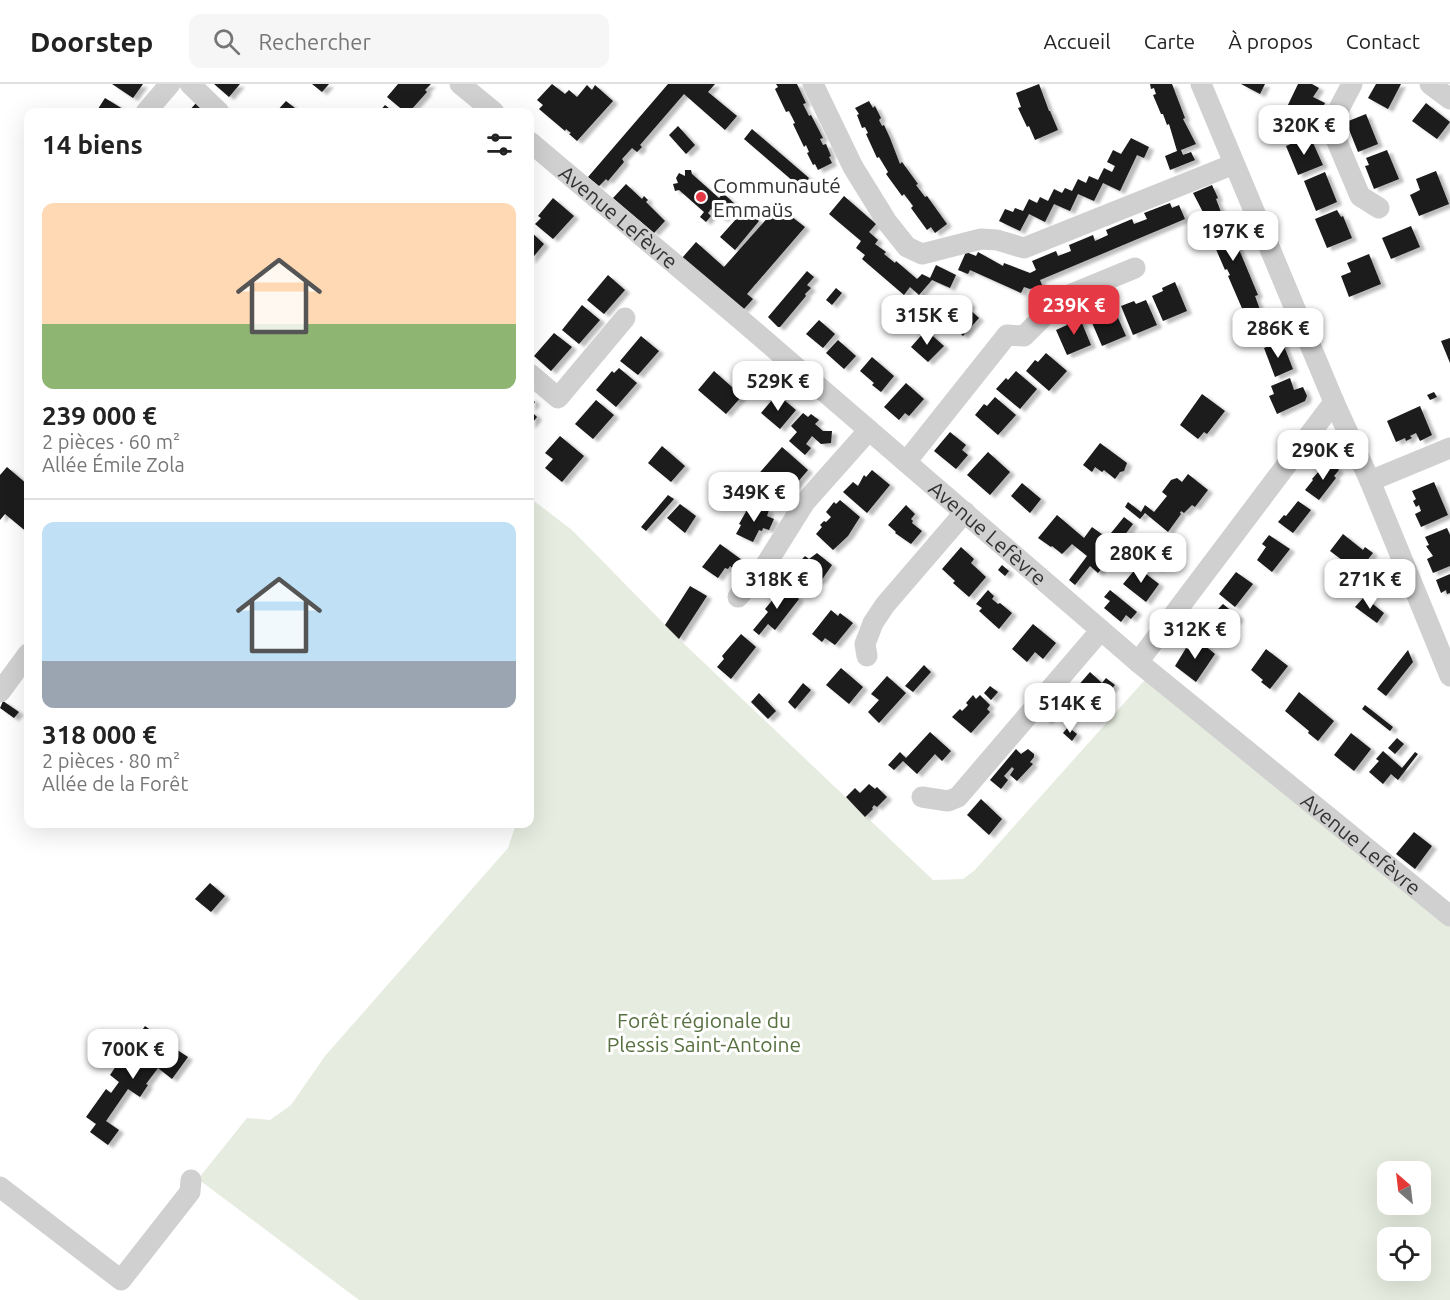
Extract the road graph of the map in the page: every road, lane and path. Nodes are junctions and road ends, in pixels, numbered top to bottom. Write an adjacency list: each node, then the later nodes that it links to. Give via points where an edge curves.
1 (170, 84): 9 (street)
2 (190, 84): 10 (street)
3 (460, 84): 11 (street)
4 (813, 84): 13 (street, via 853,167 887,222 907,247 922,254 981,239 1024,248)
5 (1201, 84): 13 (street)
6 (1352, 84): 14 (street, via 1334,118 1333,132 1360,196)
7 (1430, 84): 8 (street)
8 (1450, 99)
9 (149, 108)
10 (215, 108)
11 (489, 108)
12 (534, 145): 19 (street, Avenue Lefèvre)
13 (1234, 164): 18 (street)
14 (1379, 208)
15 (1135, 268): 21 (street, via 1062,298 1024,336 1007,335)
16 (625, 318): 17 (street, via 558,398)
17 (534, 377)
18 (1334, 402): 22 (street); 28 (street)
19 (869, 430): 21 (street, Avenue Lefèvre); 24 (street, via 805,502 765,566)
20 (1450, 448): 22 (street)
21 (906, 462): 23 (street, Avenue Lefèvre)
22 (1370, 481): 29 (street)
23 (965, 512): 25 (street, Avenue Lefèvre); 26 (street, via 885,605 865,644)
24 (738, 597)
25 (1101, 630): 28 (street, Avenue Lefèvre); 31 (street, via 958,796 948,801)
26 (867, 656)
27 (24, 659): 30 (street)
28 (1138, 662): 32 (street, Avenue Lefèvre)
29 (1450, 676)
30 (0, 692)
31 (922, 797)
32 (1450, 916)
33 (191, 1180): 34 (street, via 190,1192 121,1280)
34 (0, 1187)

